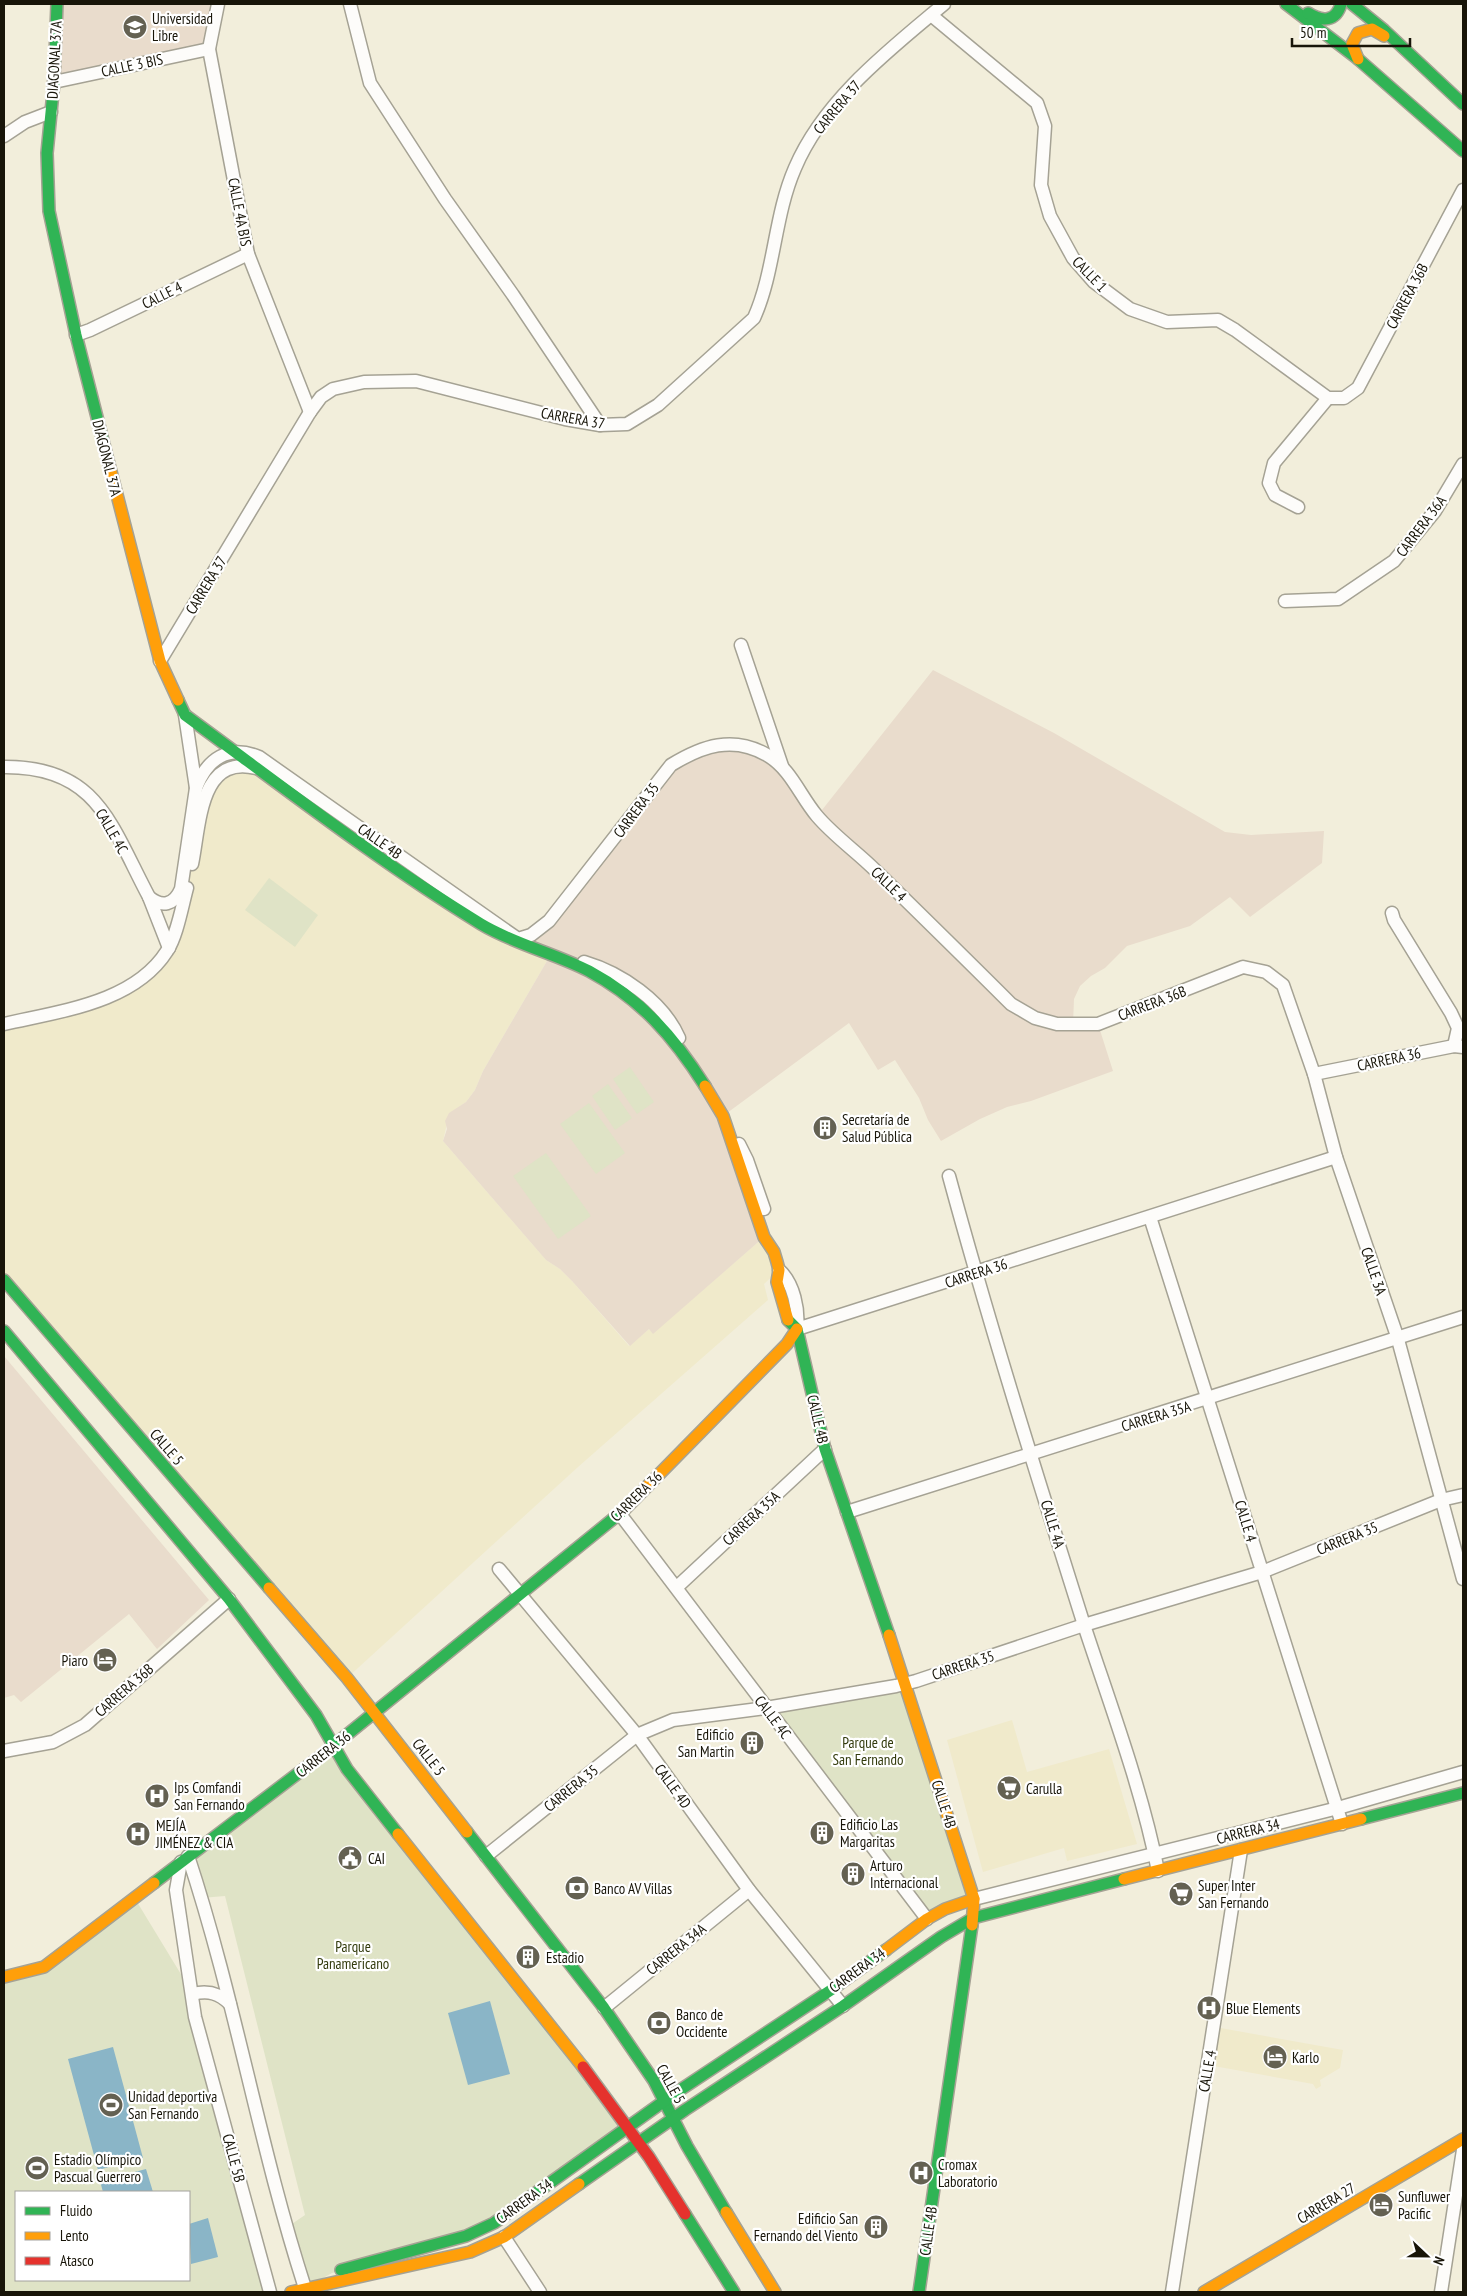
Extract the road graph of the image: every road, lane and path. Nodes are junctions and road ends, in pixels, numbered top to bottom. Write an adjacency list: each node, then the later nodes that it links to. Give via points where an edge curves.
1 (57, 4): 12 (street, DIAGONAL 37A)
2 (218, 4): 10 (street, CALLE 4A BIS)
3 (350, 4): 23 (street, via 370,83)
4 (944, 4): 9 (street, CARRERA 37)
5 (1286, 4): 11 (street)
6 (1295, 4): 7 (street, via 1314,18 1327,21 1338,13)
7 (1341, 4)
8 (1352, 4): 13 (street)
9 (931, 15): 21 (street, CALLE 1, via 1037,103 1045,126 1041,185 1050,216 1072,258 1094,282 1130,309 1167,322 1218,320); 23 (street, CARRERA 37, via 878,60 819,125 795,168 754,318 658,405 627,424)
10 (209, 49): 12 (street, CALLE 3 BIS); 19 (street, CALLE 4A BIS)
11 (1358, 59): 13 (street, via 1353,50 1354,38 1362,30 1372,29 1420,72); 17 (street)
12 (54, 82): 15 (street, DIAGONAL 37A)
13 (1440, 82): 14 (street)
14 (1463, 104)
15 (51, 112): 16 (street, via 25,122); 20 (street, DIAGONAL 37A, via 46,168 49,211)
16 (4, 136)
17 (1463, 151)
18 (1463, 190): 21 (street, CARRERA 36B, via 1358,388 1344,398)
19 (248, 254): 20 (street, CALLE 4); 22 (street, CALLE 4A BIS)
20 (76, 335): 28 (street, DIAGONAL 37A)
21 (1328, 398): 25 (street, via 1274,463 1272,470 1269,483 1275,495)
22 (310, 412): 23 (street, CARRERA 37, via 321,397 333,389 364,382 416,381); 28 (street, CARRERA 37)
23 (600, 425)
24 (1463, 464): 26 (street, CARRERA 36A, via 1435,511 1394,561 1338,599)
25 (1298, 506)
26 (1285, 601)
27 (741, 645): 32 (street)
28 (160, 661): 29 (street, DIAGONAL 37A)
29 (185, 715): 31 (street, CALLE 4B); 35 (street, DIAGONAL 37A)
30 (750, 748): 32 (street, CALLE 4, via 766,754); 38 (street, CARRERA 35, via 734,745 706,747 671,765)
31 (238, 752): 34 (street, CALLE 4B); 35 (street, via 213,761 202,773); 39 (street, CALLE 4B, via 259,757 276,768)
32 (782, 766): 43 (street, CALLE 4, via 818,816 1011,1004)
33 (4, 767): 36 (street, CALLE 4C, via 46,770 72,781 90,796 101,809)
34 (270, 776): 35 (street, via 256,768 240,766 226,770); 39 (street, CALLE 4B, via 369,849 483,924)
35 (201, 789): 36 (street, DIAGONAL 37A, via 181,889 172,902 161,904); 40 (street, via 187,889)
36 (148, 897): 40 (street, CALLE 4C)
37 (1392, 913): 45 (street, via 1451,1013 1458,1028)
38 (549, 921): 39 (street, CARRERA 35, via 531,935); 41 (street, CARRERA 35)
39 (518, 939): 41 (street, CALLE 4B)
40 (169, 948): 44 (street, via 154,969 132,986 74,1007)
41 (547, 952): 46 (street, CALLE 4B, via 592,964 642,992 669,1020)
42 (1266, 972): 43 (street, CARRERA 36B, via 1243,967 1098,1024 1056,1024); 47 (street, CALLE 3A, via 1283,986)
43 (1035, 1018)
44 (4, 1024)
45 (1459, 1046): 47 (street, CARRERA 36)
46 (690, 1060): 48 (street, CALLE 4B)
47 (1314, 1074): 49 (street, CALLE 3A)
48 (723, 1116): 52 (street, CALLE 4B, via 747,1160)
49 (1336, 1157): 51 (street, CARRERA 36); 59 (street, CALLE 3A)
50 (949, 1176): 54 (street, CALLE 4A)
51 (1150, 1217): 54 (street, CARRERA 36); 60 (street, CALLE 4)
52 (774, 1252): 53 (street, CALLE 4B)
53 (779, 1270): 57 (street, CALLE 4B, via 787,1277 798,1315)
54 (976, 1273): 57 (street, CARRERA 36); 62 (street, CALLE 4A)
55 (4, 1280): 76 (street, CALLE 5)
56 (1463, 1317): 59 (street, CARRERA 35A)
57 (797, 1330): 61 (street, CALLE 4B); 66 (street, CARRERA 36)
58 (4, 1331): 72 (street)
59 (1397, 1336): 60 (street, CARRERA 35A); 64 (street, CALLE 3A)
60 (1209, 1399): 62 (street, CARRERA 35A); 68 (street, CALLE 4)
61 (825, 1449): 65 (street, CALLE 4B); 70 (street, CARRERA 35A)
62 (1031, 1455): 65 (street, CARRERA 35A); 73 (street, CALLE 4A)
63 (1463, 1495): 64 (street, CARRERA 35)
64 (1441, 1500): 68 (street, CARRERA 35); 69 (street, CALLE 3A)
65 (847, 1512): 74 (street, CALLE 4B)
66 (620, 1514): 70 (street, CALLE 4C); 71 (street, CARRERA 36)
67 (499, 1569): 71 (street, CALLE 4D)
68 (1262, 1572): 73 (street, CARRERA 35); 82 (street, CALLE 4)
69 (1463, 1579)
70 (677, 1587): 75 (street, CALLE 4C)
71 (520, 1593): 76 (street, CARRERA 36); 77 (street, CALLE 4D)
72 (229, 1599): 78 (street, via 316,1715); 79 (street, CARRERA 36B, via 85,1725 53,1742)
73 (1084, 1625): 74 (street, CARRERA 35); 85 (street, CALLE 4A)
74 (906, 1684): 75 (street, CARRERA 35); 90 (street, CALLE 4B)
75 (766, 1708): 77 (street, CARRERA 35, via 673,1720); 92 (street, CALLE 4C)
76 (374, 1713): 78 (street, CARRERA 36); 86 (street, CALLE 5)
77 (636, 1735): 86 (street, CARRERA 35); 89 (street, CALLE 4D)
78 (334, 1746): 87 (street, CARRERA 36); 101 (street, via 347,1770)
79 (4, 1751)
80 (1463, 1772): 82 (street, CARRERA 34)
81 (1463, 1793): 83 (street, CARRERA 34)
82 (1338, 1808): 83 (street, CALLE 4); 85 (street, CARRERA 34)
83 (1342, 1824): 84 (street, CARRERA 34)
84 (1242, 1850): 88 (street, CARRERA 34); 113 (street, CALLE 4)
85 (1155, 1855): 88 (street, CALLE 4A); 90 (street, CARRERA 34)
86 (486, 1856): 98 (street, CALLE 5)
87 (184, 1859): 93 (street, CARRERA 36, via 44,1967); 95 (street, CALLE 5B, via 176,1890); 96 (street)
88 (1158, 1871): 91 (street, CARRERA 34)
89 (749, 1890): 94 (street, CALLE 4D); 98 (street, CARRERA 34A)
90 (974, 1899): 91 (street, CALLE 4B); 92 (street, CARRERA 34, via 945,1909)
91 (973, 1918): 97 (street, CARRERA 34); 112 (street, CALLE 4B)
92 (927, 1920): 94 (street, CARRERA 34)
93 (4, 1977)
94 (831, 1990): 97 (street, CALLE 4D); 99 (street, CARRERA 34)
95 (192, 1994): 96 (street, via 217,1994); 107 (street, CALLE 5B, via 195,2017)
96 (230, 2004): 106 (street, via 286,2228)
97 (843, 2006): 100 (street, CARRERA 34)
98 (604, 2008): 99 (street, CALLE 5)
99 (664, 2101): 100 (street, CALLE 5); 101 (street, CARRERA 34)
100 (672, 2119): 103 (street, CARRERA 34); 111 (street, CALLE 5)
101 (628, 2127): 103 (street); 106 (street, CARRERA 34, via 494,2223 466,2236 332,2273)
102 (1463, 2139): 114 (street, CARRERA 27)
103 (639, 2143): 105 (street, CARRERA 34); 110 (street)
104 (1463, 2150): 115 (street)
105 (504, 2237): 106 (street, CARRERA 34, via 470,2252); 109 (street)
106 (305, 2288): 108 (street, CARRERA 34)
107 (270, 2292)
108 (291, 2292)
109 (540, 2292)
110 (734, 2292)
111 (775, 2292)
112 (919, 2292)
113 (1172, 2292)
114 (1204, 2292)
115 (1441, 2292)

